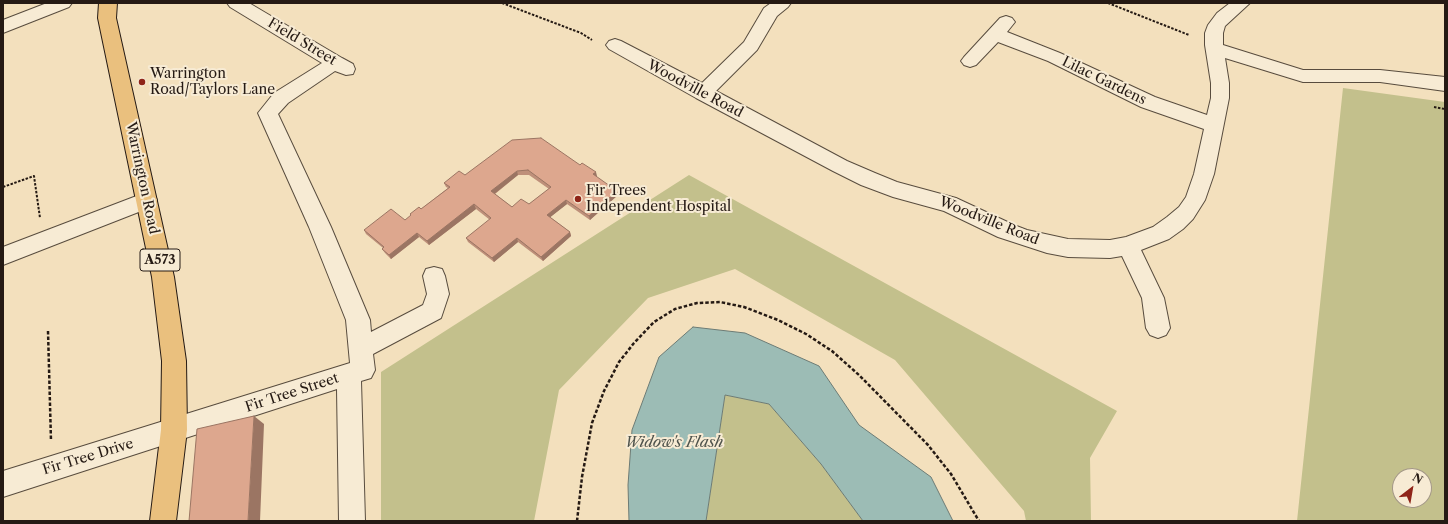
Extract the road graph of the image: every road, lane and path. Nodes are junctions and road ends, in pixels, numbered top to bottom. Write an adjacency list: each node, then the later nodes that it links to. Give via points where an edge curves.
1 (63, 3): 8 (street)
2 (108, 3): 17 (main road, Warrington Road / A573, via 107,18)
3 (236, 3): 12 (street, Field Street)
4 (502, 3): 9 (path, via 581,34 597,43)
5 (782, 3): 14 (street, via 770,12 751,46)
6 (1108, 3): 10 (path)
7 (1241, 3): 10 (street, Woodville Road, via 1217,25 1214,33)
8 (3, 27)
9 (615, 45): 14 (street, Woodville Road)
10 (1215, 47): 13 (street, via 1303,76 1380,76); 15 (street, Woodville Road, via 1220,98)
11 (970, 62): 15 (street, Lilac Gardens, via 1000,28 1148,102)
12 (341, 66): 24 (street, Fir Tree Street, via 281,98 268,113 320,227 358,320)
13 (1445, 84)
14 (703, 93): 19 (street, Woodville Road, via 868,179 949,204 1006,231 1068,248 1103,249)
15 (1214, 125): 19 (street, Woodville Road, via 1200,187 1186,213 1161,232)
16 (3, 187): 18 (path, via 34,176)
17 (147, 200): 18 (street); 26 (main road, Warrington Road / A573, via 163,277 174,361)
18 (43, 241): 20 (street)
19 (1128, 246): 22 (street, via 1153,298)
20 (3, 256)
21 (434, 276): 24 (street, via 438,294 433,311)
22 (1158, 328)
23 (48, 331): 27 (path)
24 (361, 349): 25 (street, Fir Tree Street, via 363,370)
25 (349, 374): 26 (street, Fir Tree Street); 30 (street)
26 (174, 430): 27 (street, Fir Tree Drive); 29 (main road, Warrington Road / A573)
27 (52, 469): 28 (street, Fir Tree Drive)
28 (3, 484)
29 (163, 521)
30 (352, 521)
31 (577, 521): 32 (path, via 592,423 604,390 619,362 654,322 675,309 697,303 720,302 744,307 778,320 832,351 859,374 928,445 951,474)
32 (979, 521)

